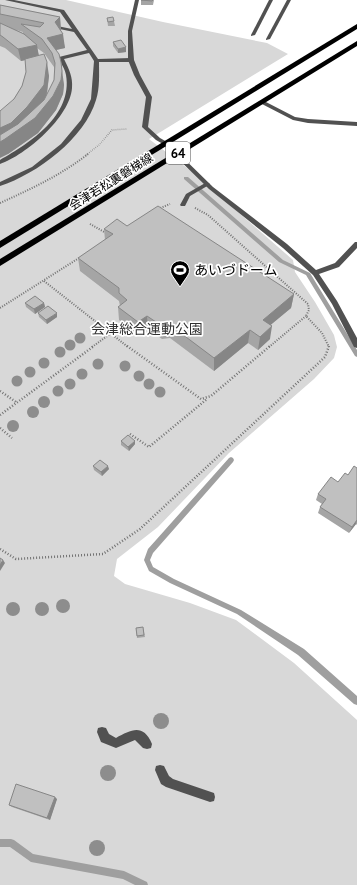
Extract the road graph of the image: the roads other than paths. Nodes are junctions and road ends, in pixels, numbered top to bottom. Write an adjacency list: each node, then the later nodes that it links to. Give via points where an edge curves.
1 (7, 0): 7 (street, via 62,11)
2 (137, 0): 12 (street, via 130,31)
3 (271, 0): 8 (street)
4 (289, 0): 9 (street)
5 (46, 25): 7 (street)
6 (357, 26): 16 (main road, 会津若松裏磐梯線 / 64)
7 (76, 31): 11 (street)
8 (253, 35)
9 (268, 39)
10 (357, 43): 14 (main road, 会津若松裏磐梯線 / 64)
11 (90, 51): 13 (street); 18 (street, via 62,58 69,76 68,93 62,110 33,142)
12 (131, 60): 13 (street); 16 (street, via 149,97 145,127)
13 (97, 61): 19 (street, via 94,99 84,121 63,145 34,168)
14 (262, 102): 15 (street, via 293,118); 17 (main road, 会津若松裏磐梯線 / 64)
15 (357, 124)
16 (165, 143): 17 (street); 23 (main road, 会津若松裏磐梯線 / 64)
17 (177, 154): 20 (street); 24 (main road, 会津若松裏磐梯線 / 64)
18 (0, 162)
19 (0, 184)
20 (207, 184): 21 (street, via 188,195); 25 (street, via 285,246)
21 (183, 205)
22 (357, 244): 25 (street, via 337,265)
23 (0, 245)
24 (0, 264)
25 (314, 273): 26 (street, via 335,302)
26 (357, 345)
27 (102, 732): 28 (street, via 105,738 116,743 138,734)
28 (147, 744)
29 (160, 770): 30 (street, via 170,783)
30 (210, 797)

